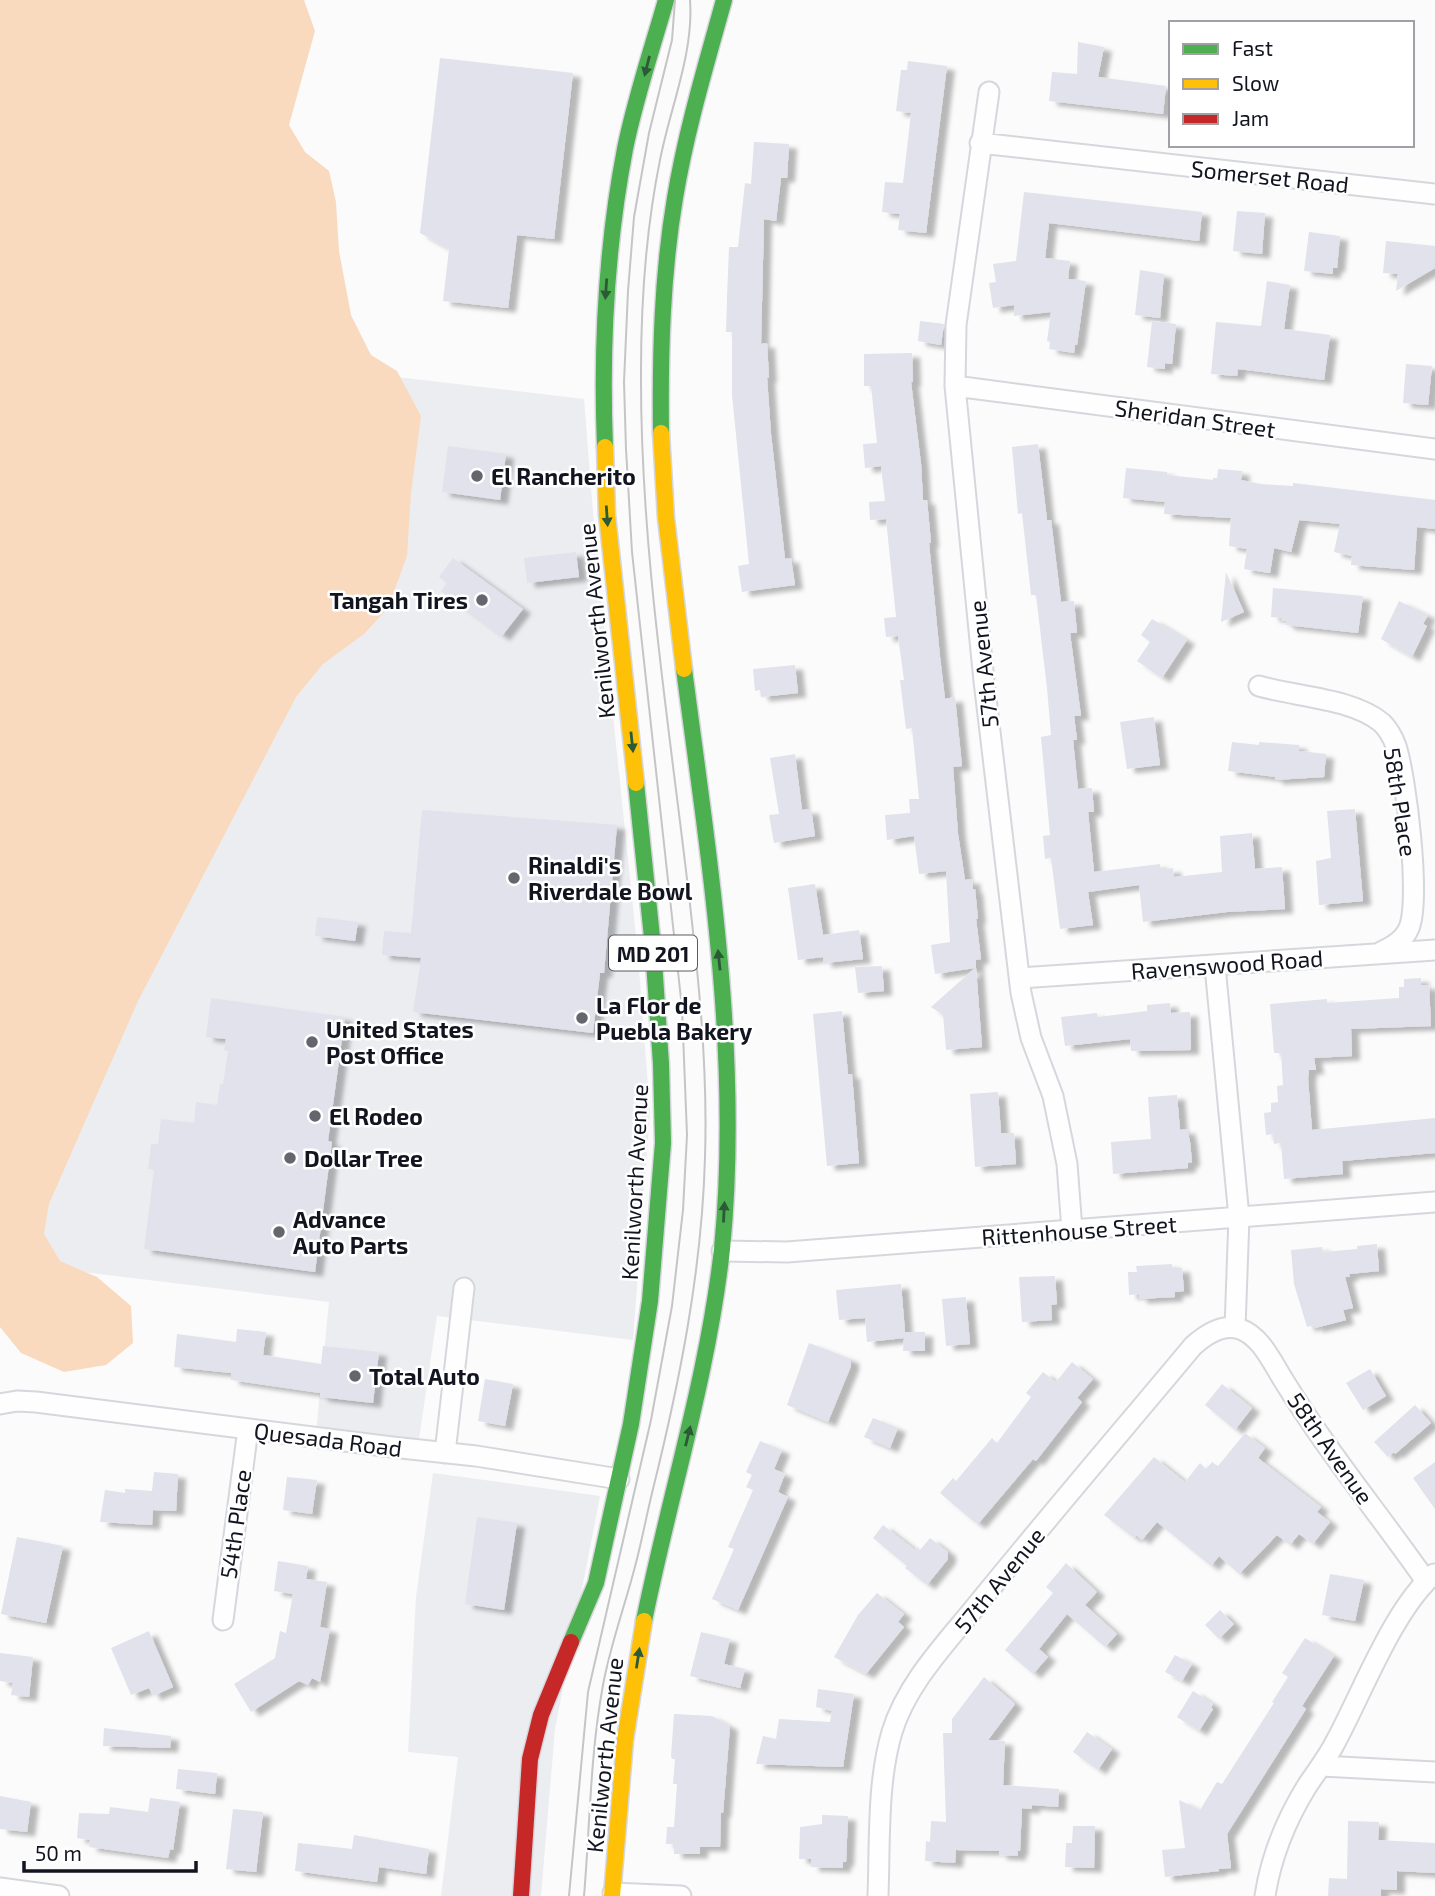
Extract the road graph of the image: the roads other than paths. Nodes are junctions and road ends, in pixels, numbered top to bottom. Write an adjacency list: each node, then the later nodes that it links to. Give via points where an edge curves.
1 (666, 0): 22 (main road, Kenilworth Avenue / MD 201, one-way to 22, via 618,189 606,282 602,368 607,515 653,947 663,1103 662,1180 650,1301)
2 (724, 0): 16 (main road, Kenilworth Avenue / MD 201, one-way to 2, via 727,1155 725,1023 713,890 667,528 662,373 671,223)
3 (989, 92): 4 (street, 57th Avenue)
4 (980, 143): 5 (street, Somerset Road); 6 (street, 57th Avenue, via 956,324)
5 (1435, 194)
6 (955, 386): 7 (street, Sheridan Street); 12 (street, 57th Avenue)
7 (1435, 449)
8 (1259, 687): 10 (street, 58th Place, via 1352,708 1382,724 1392,738 1407,807 1412,915 1404,937)
9 (1435, 950): 10 (street, Ravenswood Road)
10 (1377, 954): 11 (street, Ravenswood Road)
11 (1214, 966): 12 (street, Ravenswood Road); 14 (street)
12 (1020, 978): 15 (street, 57th Avenue, via 1031,1038 1054,1096 1068,1164)
13 (1435, 1202): 14 (street, Rittenhouse Street)
14 (1239, 1217): 15 (street, Rittenhouse Street); 18 (street)
15 (1072, 1230): 16 (street, Rittenhouse Street, via 787,1252)
16 (722, 1251): 28 (main road, Kenilworth Avenue / MD 201, one-way to 16, via 619,1798 639,1648 709,1340)
17 (464, 1288): 21 (street)
18 (1236, 1328): 23 (street, 58th Avenue, via 1265,1350 1307,1419); 32 (street, 57th Avenue, via 1209,1333 1193,1346 914,1686 892,1730 886,1755)
19 (0, 1404): 20 (street, Quesada Road, via 36,1402)
20 (248, 1429): 21 (street, Quesada Road); 24 (street, 54th Place)
21 (445, 1453): 22 (street, Quesada Road)
22 (619, 1479): 30 (main road, Kenilworth Avenue / MD 201, via 596,1583 541,1715 530,1759)
23 (1430, 1578): 25 (street, 58th Avenue, via 1402,1615)
24 (223, 1620)
25 (1322, 1766): 26 (street); 33 (street, 58th Avenue, via 1277,1845)
26 (1435, 1772)
27 (0, 1888): 29 (street)
28 (612, 1895): 31 (street)
29 (59, 1896)
30 (521, 1896)
31 (681, 1896)
32 (877, 1896)
33 (1265, 1896)

